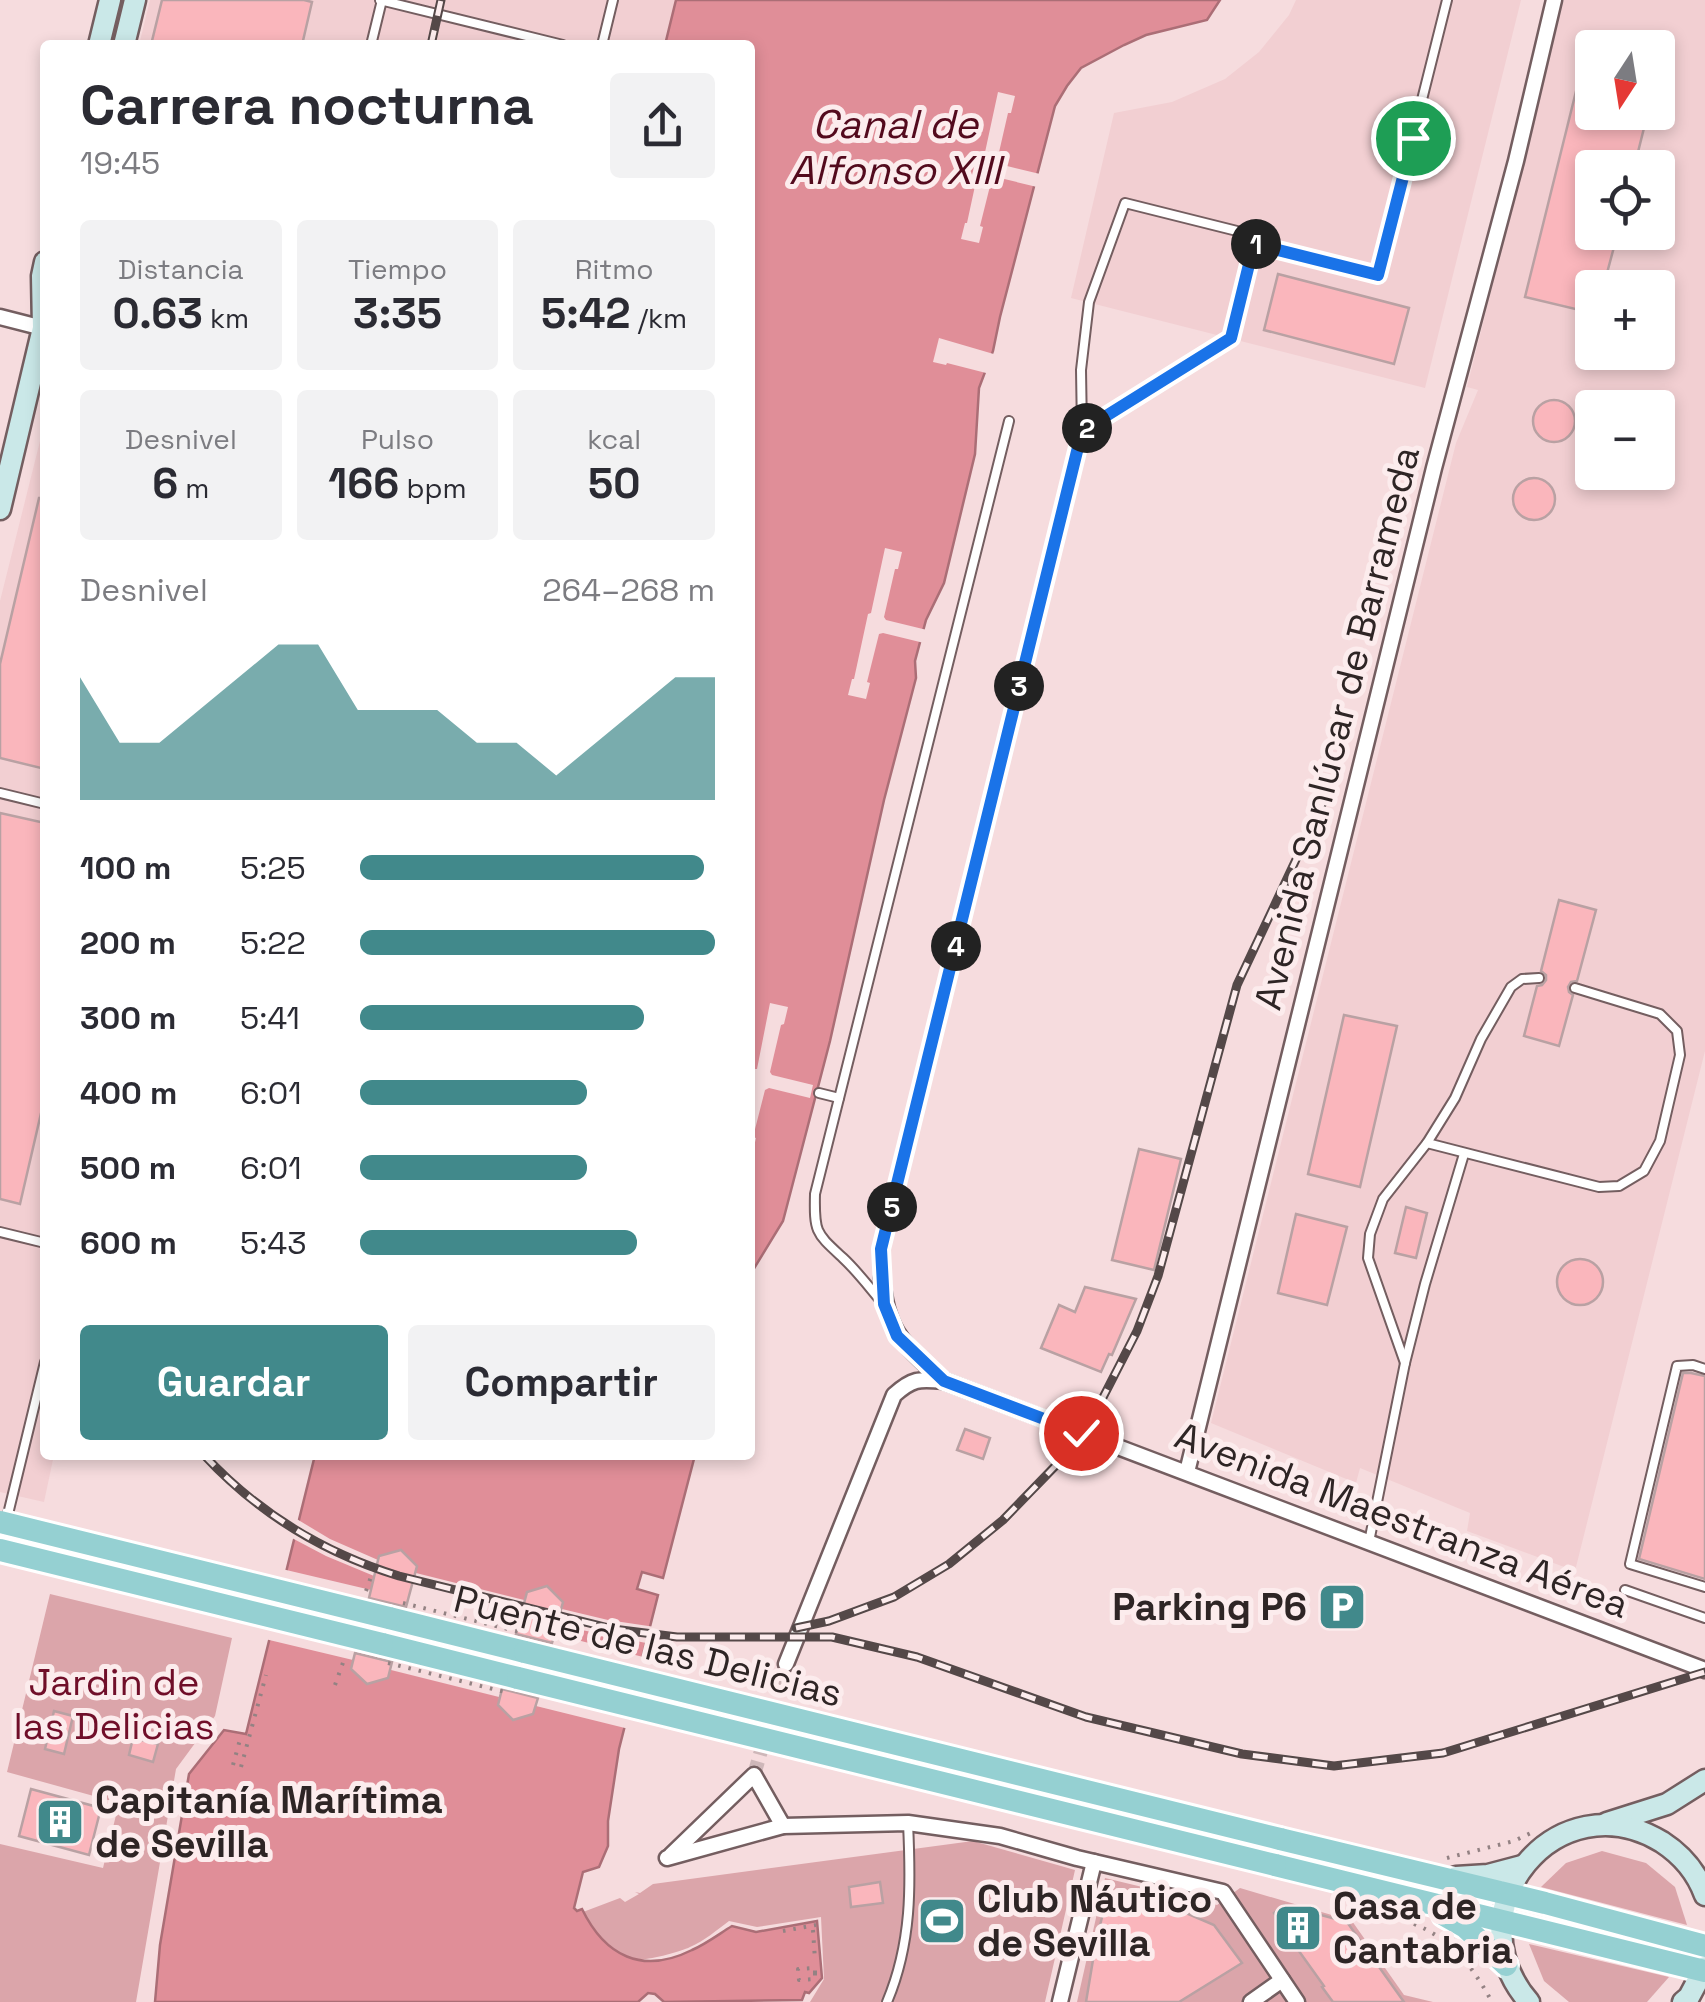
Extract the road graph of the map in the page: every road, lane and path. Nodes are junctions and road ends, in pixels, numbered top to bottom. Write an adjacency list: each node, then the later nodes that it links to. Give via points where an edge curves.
1 (110, 0): 7 (main road)
2 (135, 0): 8 (main road)
3 (381, 0): 9 (lane); 10 (lane)
4 (613, 0): 11 (lane)
5 (1447, 0): 12 (lane, via 1378,275)
6 (1554, 0): 35 (street, Avenida Sanlúcar de Barrameda)
7 (100, 40)
8 (125, 40)
9 (372, 40)
10 (542, 40)
11 (603, 40)
12 (1254, 244): 17 (lane, via 1231,338); 17 (lane, via 1249,234 1125,203 1089,302)
13 (0, 318): 14 (street)
14 (40, 325)
15 (40, 343): 18 (main road)
16 (1010, 421): 24 (lane)
17 (1082, 431): 29 (lane, via 881,1249)
18 (0, 509)
19 (0, 793): 20 (lane)
20 (40, 803)
21 (1539, 978): 25 (lane, via 1511,986)
22 (1574, 988): 26 (lane, via 1660,1014 1678,1031 1680,1055 1660,1141 1644,1170 1619,1186 1599,1187)
23 (819, 1093): 24 (lane)
24 (839, 1098): 30 (lane, via 814,1218 827,1246)
25 (1427, 1143): 26 (lane); 31 (lane, via 1383,1199 1370,1234 1368,1258)
26 (1464, 1154): 31 (lane)
27 (0, 1232): 28 (lane)
28 (40, 1242)
29 (882, 1278): 30 (street)
30 (884, 1304): 33 (street, via 897,1336)
31 (1405, 1363): 37 (lane)
32 (1705, 1368): 39 (lane, via 1677,1366 1630,1564)
33 (944, 1381): 35 (street, Avenida Maestranza Aérea); 42 (street, Avenida Maestranza Aérea, via 920,1379 894,1395)
34 (40, 1383): 38 (lane)
35 (1187, 1472): 37 (street, Avenida Maestranza Aérea)
36 (0, 1522): 54 (main road, Puente de las Delicias, bridge)
37 (1369, 1542): 43 (street, Avenida Maestranza Aérea)
38 (0, 1549): 57 (main road, Puente de las Delicias, bridge, via 1274,1865)
39 (1705, 1587)
40 (1625, 1590): 41 (lane)
41 (1705, 1618)
42 (786, 1664)
43 (1705, 1670)
44 (266, 1674): 47 (path)
45 (241, 1736): 46 (path)
46 (234, 1765)
47 (240, 1767)
48 (1705, 1780): 51 (main road, via 1666,1804)
49 (908, 1823): 50 (street); 52 (street, via 1000,1836); 67 (lane, via 907,1938)
50 (783, 1826): 50 (street, via 754,1775 667,1858 766,1831)
51 (1600, 1826): 53 (main road, via 1556,1838); 55 (main road, via 1636,1830 1670,1847)
52 (1094, 1862): 64 (street, via 1223,1892); 68 (street)
53 (1522, 1866): 54 (main road); 56 (main road)
54 (1445, 1878): 56 (main road, Puente de las Delicias)
55 (1705, 1890)
56 (1507, 1894): 58 (main road); 60 (main road, Puente de las Delicias)
57 (1421, 1913): 58 (main road); 62 (main road, via 1465,1927); 71 (path, via 1464,1957)
58 (1500, 1920): 62 (main road); 63 (main road)
59 (783, 1931): 61 (path, via 814,1928)
60 (1705, 1946)
61 (815, 1960)
62 (1506, 1965): 66 (main road)
63 (1705, 1970): 65 (main road)
64 (1282, 1980): 69 (street); 70 (street)
65 (1692, 1997)
66 (1521, 1998)
67 (887, 2002)
68 (1060, 2002)
69 (1251, 2002)
70 (1297, 2002)
71 (1492, 2002)

